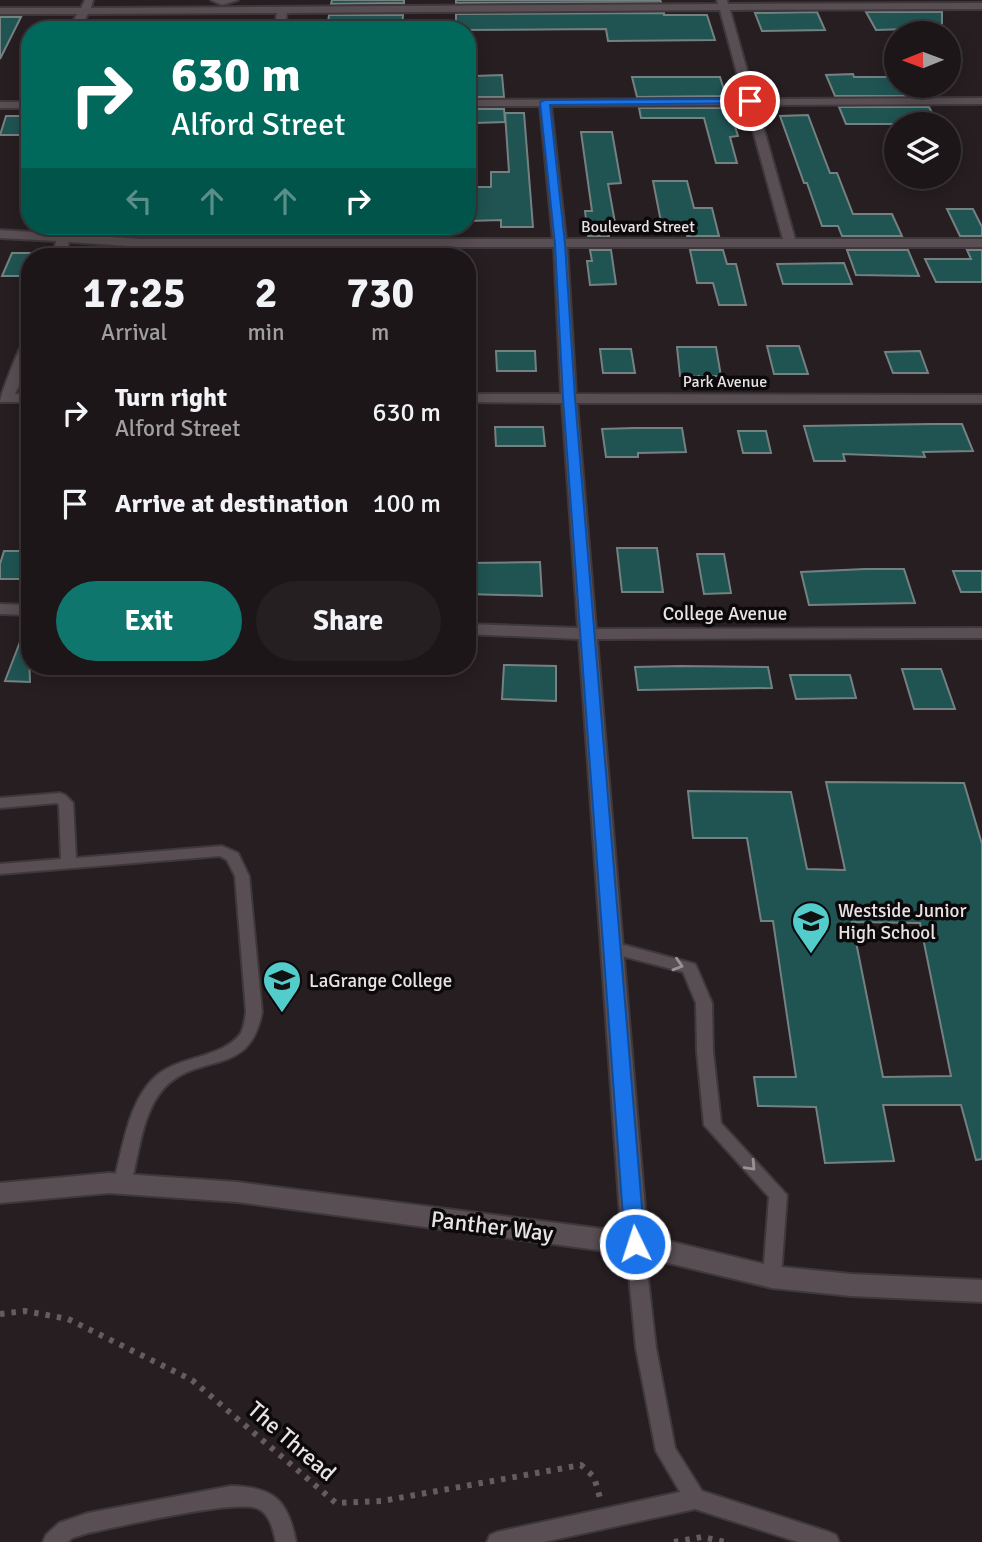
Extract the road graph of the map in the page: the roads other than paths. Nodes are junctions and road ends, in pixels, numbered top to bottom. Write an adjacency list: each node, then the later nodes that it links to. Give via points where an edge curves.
1 (234, 0): 2 (lane)
2 (218, 4): 4 (street); 7 (street)
3 (723, 4): 5 (street); 6 (street); 11 (street)
4 (87, 5): 8 (street); 9 (street)
5 (322, 5): 7 (street)
6 (982, 6)
7 (283, 9): 10 (street)
8 (0, 11)
9 (79, 21)
10 (281, 21)
11 (750, 101): 12 (street); 13 (street); 21 (street)
12 (982, 101)
13 (545, 102): 14 (street); 23 (street)
14 (476, 103)
15 (21, 104): 16 (street)
16 (0, 105)
17 (0, 233): 18 (street, Boulevard Street)
18 (21, 234)
19 (31, 235): 20 (street, Boulevard Street)
20 (62, 237): 23 (street, Boulevard Street, via 142,243); 24 (street)
21 (790, 243): 22 (street, Boulevard Street); 23 (street, Boulevard Street)
22 (982, 243)
23 (560, 244): 29 (street)
24 (62, 248)
25 (21, 367): 26 (street)
26 (2, 398): 27 (street)
27 (21, 398)
28 (476, 398): 29 (street, Park Avenue)
29 (569, 398): 30 (street, Park Avenue); 35 (street)
30 (982, 399)
31 (0, 609): 32 (street)
32 (21, 610)
33 (476, 629): 35 (street, College Avenue)
34 (982, 633): 35 (street, College Avenue)
35 (589, 634): 39 (street)
36 (0, 803): 37 (lane, via 60,798 65,803)
37 (69, 863): 38 (lane); 40 (lane, via 222,851 233,857 242,876 254,1012 251,1028 237,1046 189,1064 159,1083 143,1111)
38 (0, 869)
39 (613, 948): 42 (street); 43 (lane, one-way to 43, via 690,968 704,1003 713,1125 778,1195)
40 (122, 1184): 41 (street, Panther Way); 42 (street, Panther Way, via 237,1192)
41 (0, 1193)
42 (635, 1244): 43 (street, Panther Way); 45 (lane, via 646,1348 666,1451)
43 (772, 1277): 44 (street, Panther Way)
44 (982, 1291)
45 (695, 1499): 46 (lane); 49 (lane)
46 (507, 1541)
47 (53, 1542): 48 (lane, via 66,1530 89,1523 231,1496 255,1496 274,1507)
48 (286, 1542)
49 (829, 1542)

